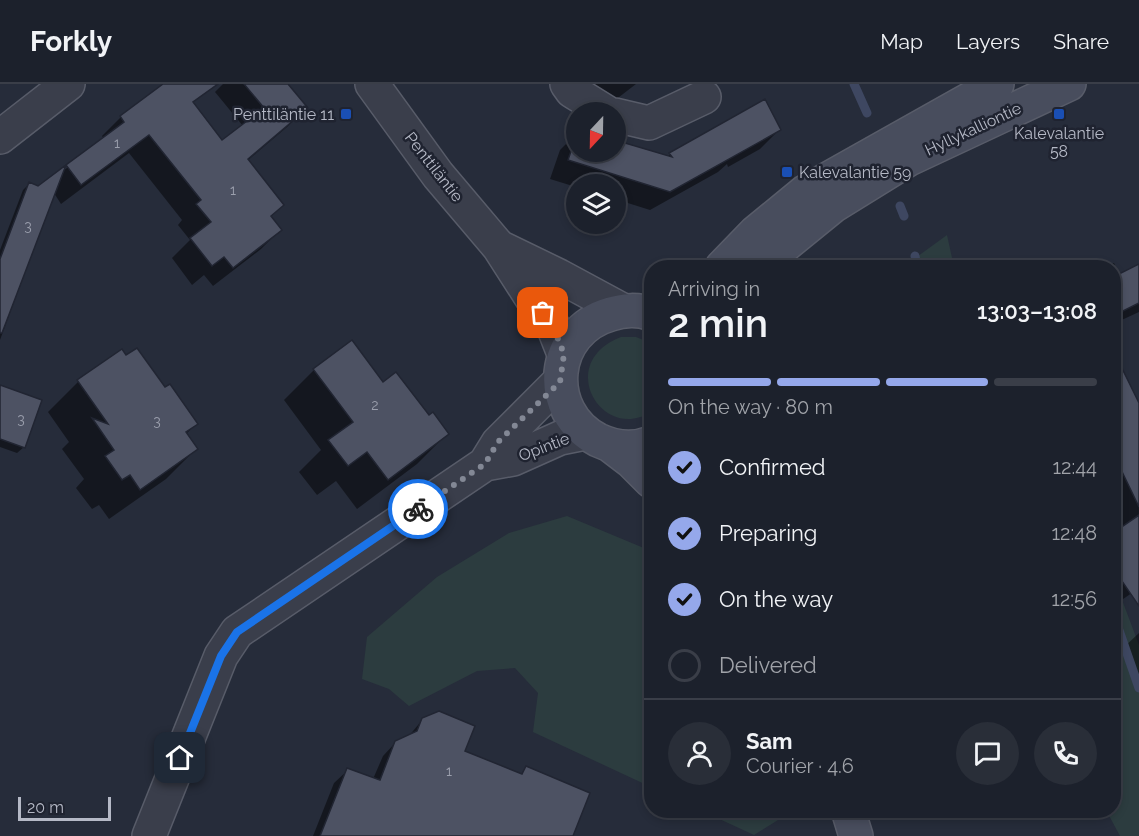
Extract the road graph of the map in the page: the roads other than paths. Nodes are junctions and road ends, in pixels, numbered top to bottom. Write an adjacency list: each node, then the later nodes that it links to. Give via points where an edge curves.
1 (68, 84): 9 (street)
2 (372, 84): 10 (street, Penttiläntie, via 438,175)
3 (567, 84): 7 (street)
4 (997, 84): 11 (main road, Hyllykalliontie, via 805,192 755,232)
5 (1070, 84): 12 (main road, Hyllykalliontie, via 909,159 833,206)
6 (704, 97): 8 (street, via 649,123)
7 (591, 102)
8 (626, 118)
9 (0, 137)
10 (499, 247): 13 (street, Penttiläntie); 14 (street, Penttiläntie, via 553,326)
11 (729, 260)
12 (770, 260)
13 (643, 312): 14 (main road, via 598,317 578,333)
14 (562, 368): 15 (main road, via 567,410); 17 (street, via 498,442)
15 (598, 439): 16 (main road); 17 (street, Opintie, via 560,438 513,459); 18 (main road)
16 (644, 446)
17 (485, 464): 20 (street, Opintie, via 237,632 221,656)
18 (644, 474)
19 (850, 818): 21 (main road)
20 (149, 836)
21 (856, 836)

